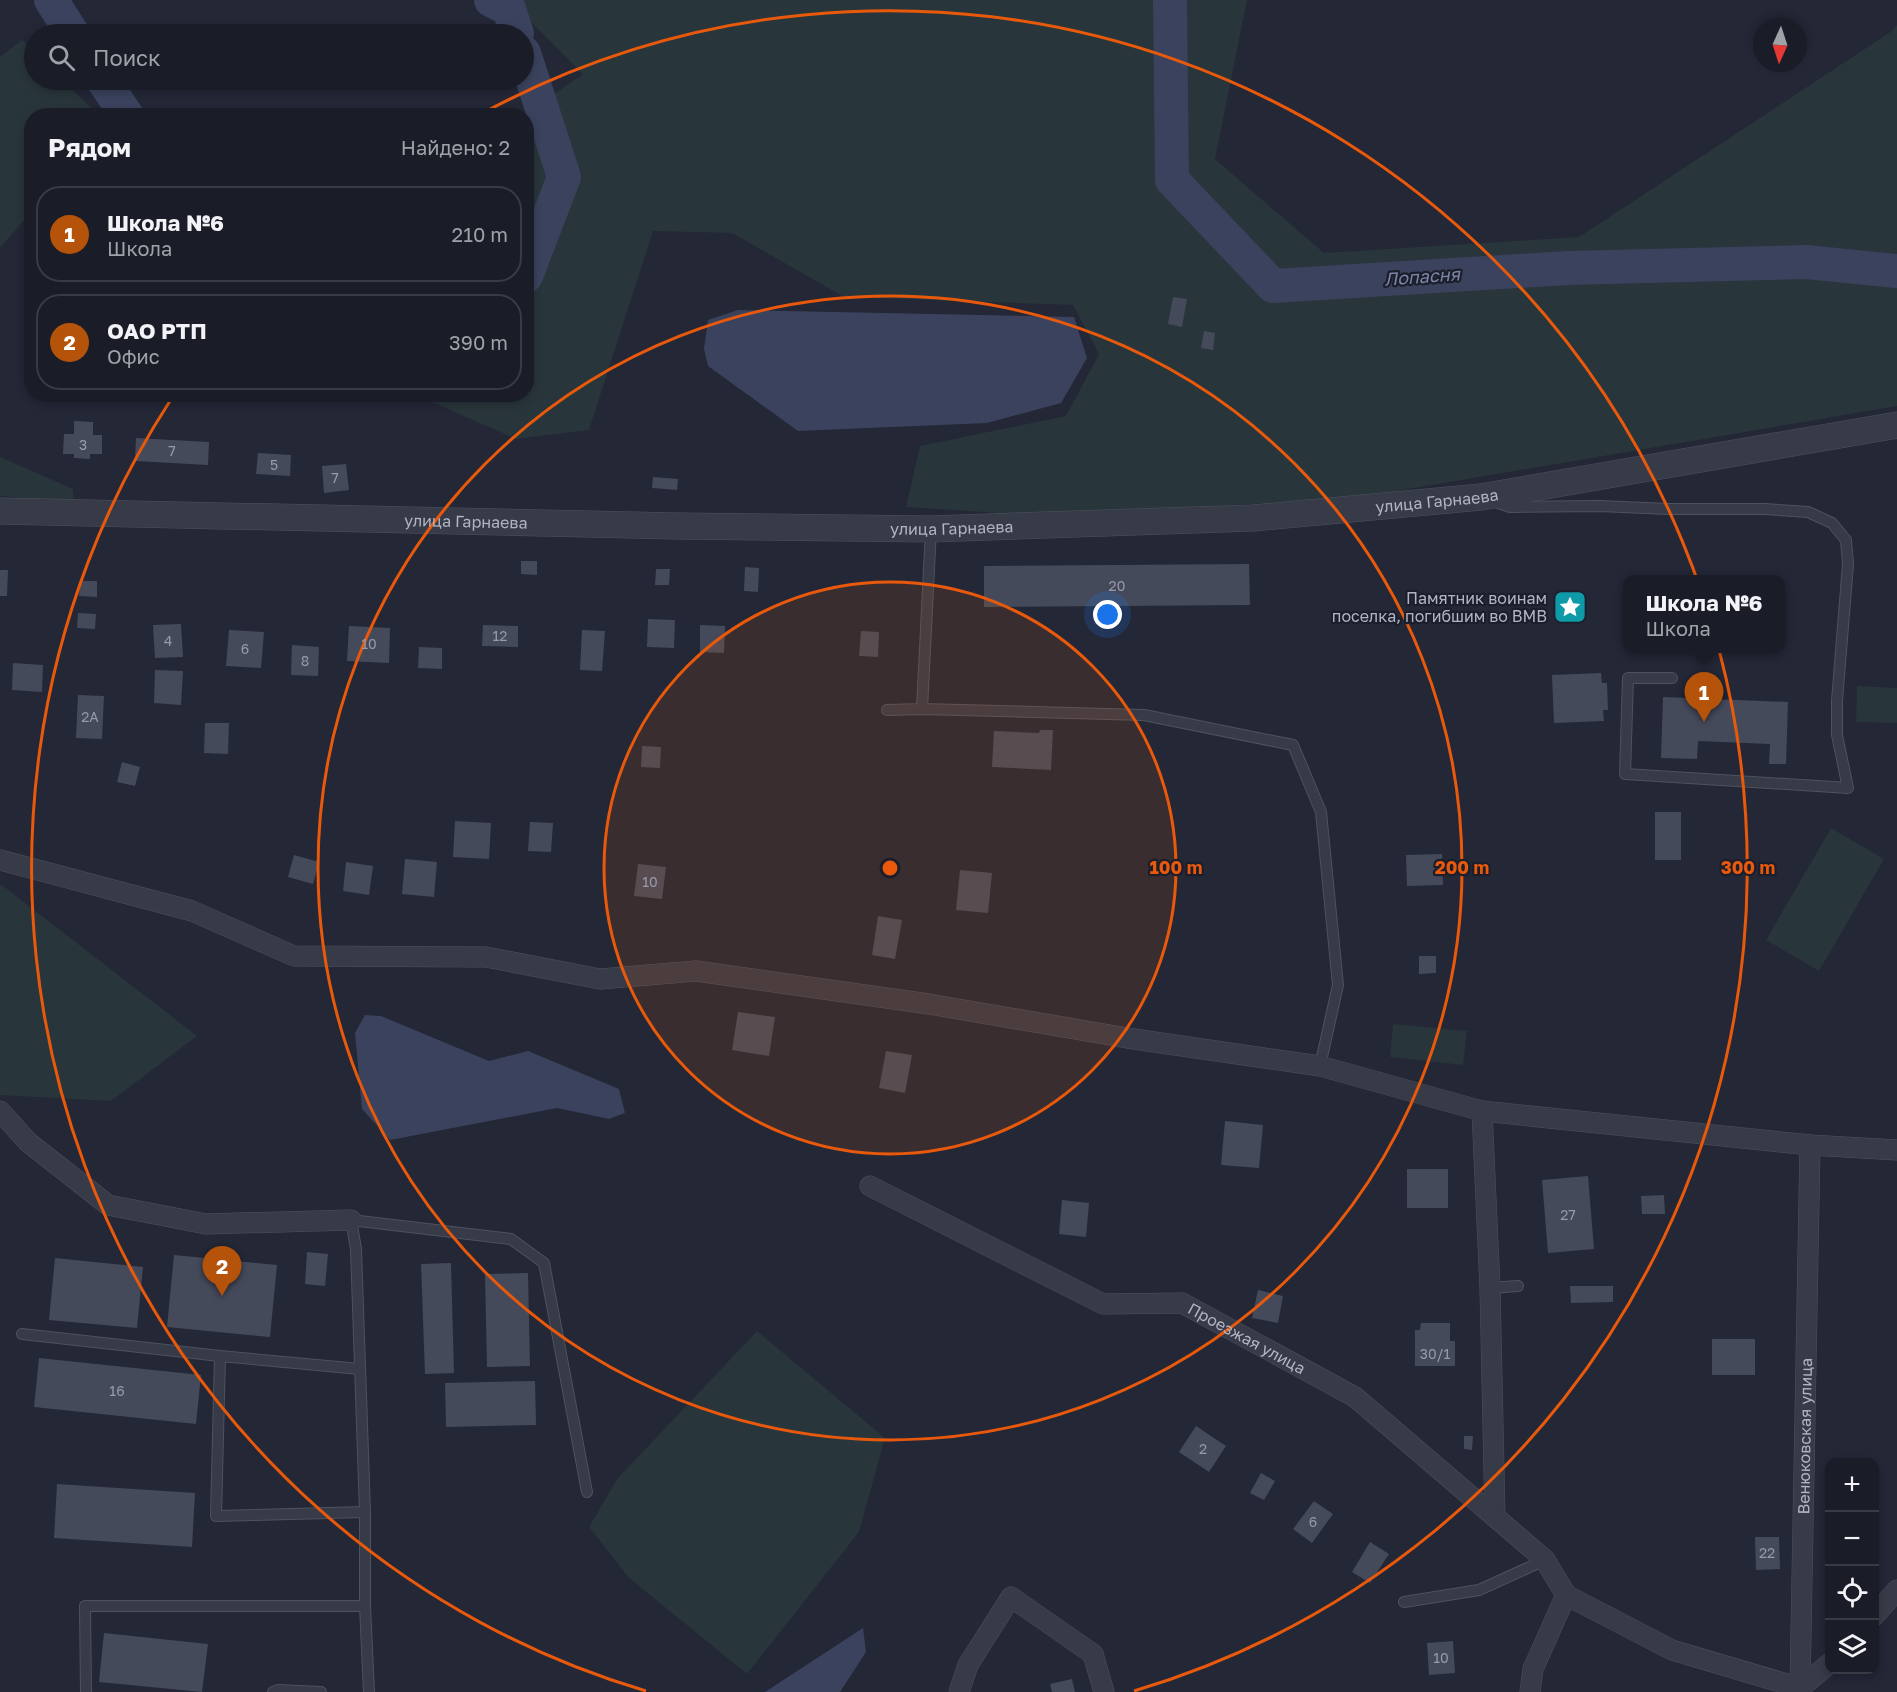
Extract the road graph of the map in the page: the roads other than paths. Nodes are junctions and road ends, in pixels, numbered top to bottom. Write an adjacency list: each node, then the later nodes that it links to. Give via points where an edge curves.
1 (1897, 424): 2 (street, улица Гарнаева)
2 (1481, 498): 4 (street, улица Гарнаева, via 1253,518); 5 (lane, via 1510,507 1765,508 1808,512 1832,523 1845,540 1848,564 1837,701 1838,735 1848,788 1625,774 1628,678)
3 (0, 511): 4 (street, улица Гарнаева)
4 (931, 529): 6 (lane)
5 (1672, 678)
6 (922, 709): 7 (lane); 9 (lane, via 1144,715 1293,745 1321,812 1338,985)
7 (887, 710)
8 (0, 860): 9 (street, via 192,911 294,956 486,957 600,979 696,971)
9 (1320, 1066): 11 (street)
10 (0, 1111): 15 (street, via 28,1142 108,1205 206,1224)
11 (1482, 1111): 12 (street); 17 (street)
12 (1810, 1145): 13 (street); 31 (street, Венюковская улица)
13 (1897, 1150)
14 (870, 1186): 23 (street, Проезжая улица, via 1103,1304 1182,1303 1354,1397)
15 (351, 1220): 20 (lane, via 356,1249); 21 (lane, via 511,1239 544,1263)
16 (1518, 1286): 17 (lane)
17 (1490, 1288): 23 (street)
18 (22, 1334): 19 (lane)
19 (220, 1356): 20 (lane); 22 (lane, via 216,1516)
20 (360, 1369): 22 (lane)
21 (587, 1492)
22 (365, 1512): 28 (lane)
23 (1495, 1517): 24 (street, Проезжая улица)
24 (1545, 1560): 26 (street, Проезжая улица); 27 (lane, via 1479,1590)
25 (1897, 1590): 29 (street)
26 (1566, 1595): 31 (street, via 1672,1650); 38 (street, via 1533,1669)
27 (1404, 1602)
28 (365, 1606): 32 (lane, via 86,1606); 35 (lane)
29 (1879, 1611)
30 (1825, 1667): 31 (street)
31 (1800, 1688)
32 (86, 1692)
33 (273, 1692): 34 (lane)
34 (321, 1692)
35 (369, 1692)
36 (959, 1692): 37 (street, via 968,1665 1011,1597 1093,1654)
37 (1104, 1692)
38 (1530, 1692)

